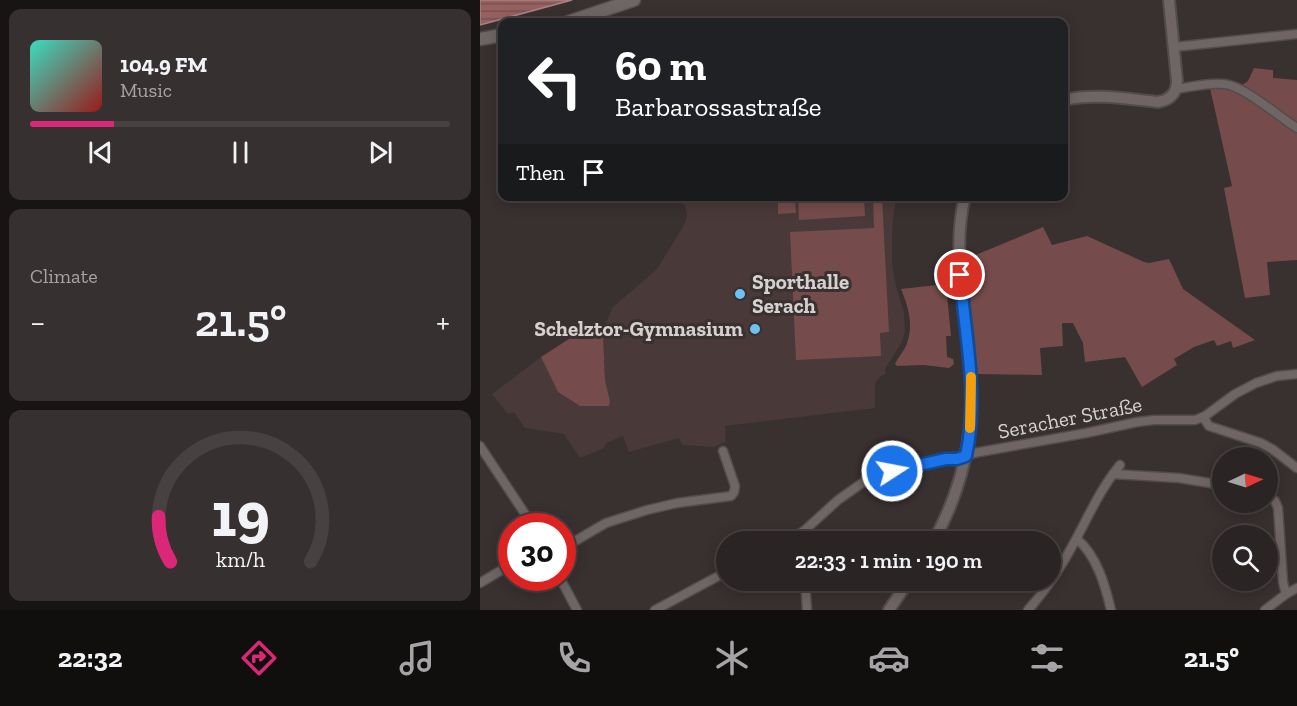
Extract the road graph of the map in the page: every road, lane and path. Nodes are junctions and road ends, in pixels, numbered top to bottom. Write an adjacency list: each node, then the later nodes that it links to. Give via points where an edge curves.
1 (634, 0): 3 (main road)
2 (1168, 0): 7 (street)
3 (580, 18)
4 (1297, 34): 7 (street)
5 (498, 36): 6 (main road)
6 (480, 39)
7 (1174, 47): 8 (street)
8 (1176, 89): 9 (street, via 1170,98 1161,101); 10 (street, via 1231,85)
9 (1068, 99)
10 (1297, 128)
11 (964, 201): 16 (street, via 959,248 970,373 971,423)
12 (1297, 374): 13 (street, via 1256,383)
13 (1203, 417): 16 (street, Seracher Straße, via 1137,422); 18 (street, via 1209,426 1264,445)
14 (480, 446): 22 (street)
15 (723, 451): 26 (street, via 735,486 728,497 667,505 612,521)
16 (966, 456): 23 (street, Seracher Straße, via 871,478 848,492); 24 (street)
17 (1120, 465): 19 (street)
18 (1297, 468)
19 (1113, 474): 20 (street); 25 (street)
20 (1212, 483)
21 (1278, 508): 34 (street)
22 (524, 513)
23 (808, 531)
24 (938, 531)
25 (1077, 538): 39 (street, via 1047,588); 40 (street, via 1095,562)
26 (576, 541)
27 (498, 572): 29 (street)
28 (716, 577): 36 (street)
29 (480, 583)
30 (1297, 588): 34 (street)
31 (567, 591): 35 (street)
32 (806, 591): 37 (street)
33 (902, 591): 38 (street)
34 (1286, 594): 41 (street)
35 (577, 610)
36 (655, 610)
37 (807, 610)
38 (889, 610)
39 (1028, 610)
40 (1111, 610)
41 (1265, 610)

